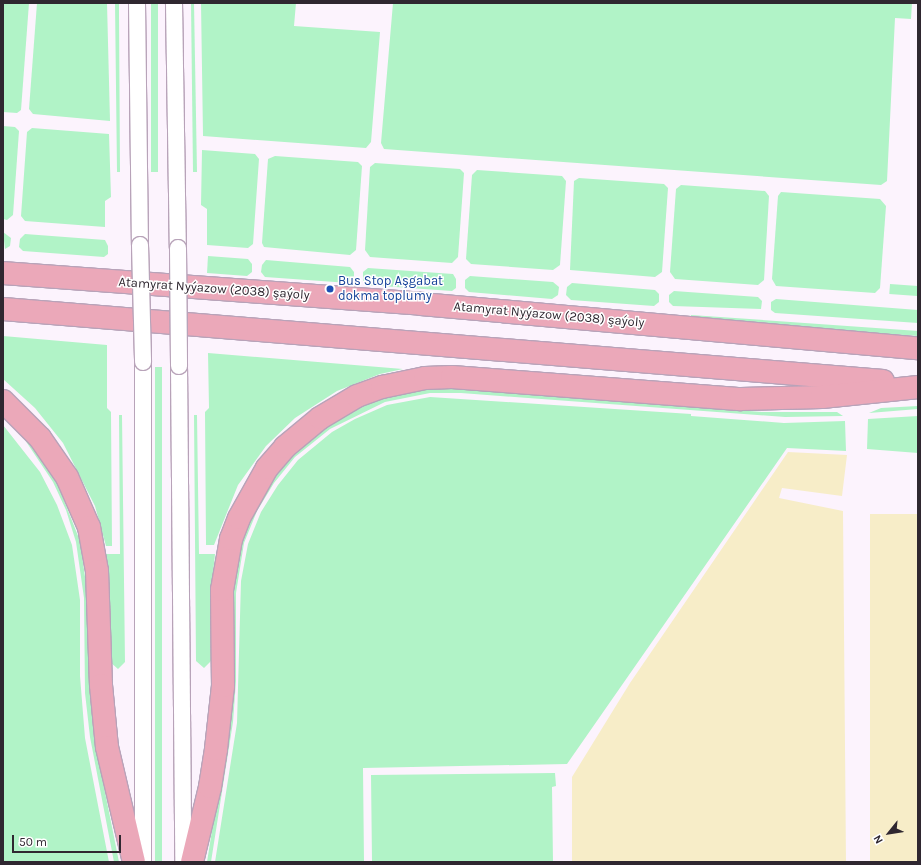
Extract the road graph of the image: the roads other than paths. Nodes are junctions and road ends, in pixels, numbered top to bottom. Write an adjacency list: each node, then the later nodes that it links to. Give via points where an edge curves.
1 (138, 3): 10 (street, bridge, via 143,362)
2 (174, 3): 11 (street, bridge)
3 (3, 273): 5 (main road, Atamyrat Nyýazow (2038) şaýoly, via 421,304)
4 (3, 309): 6 (main road)
5 (918, 348)
6 (918, 384)
7 (918, 387): 12 (main road, via 822,397 741,399 452,377 425,378 382,387 357,396 320,418 285,447 267,468 239,518 231,539 222,590 223,686 216,750)
8 (3, 401): 9 (main road, via 40,438 67,477 89,527 97,571 101,685 106,741)
9 (134, 862)
10 (143, 862)
11 (183, 862)
12 (192, 862)

